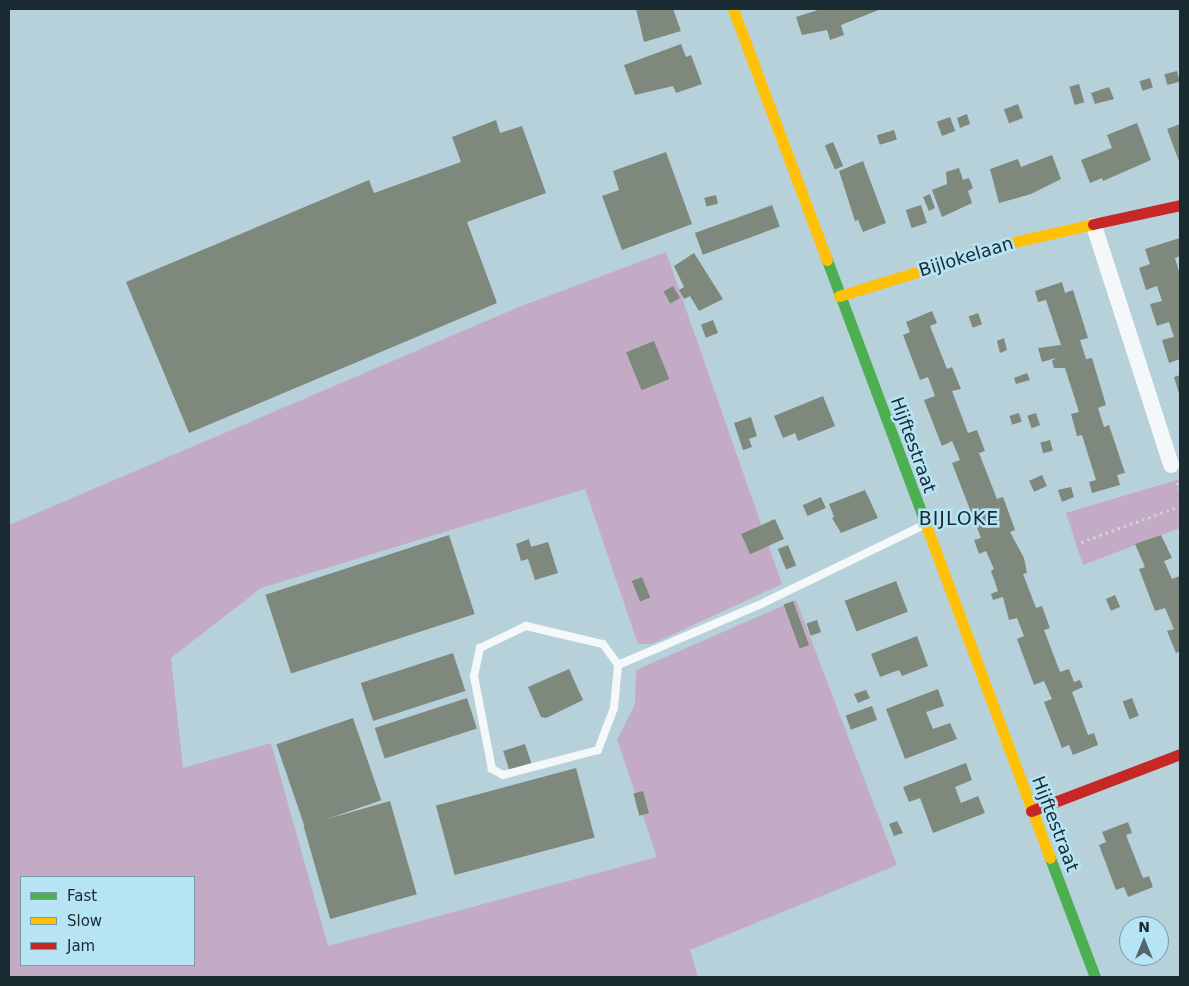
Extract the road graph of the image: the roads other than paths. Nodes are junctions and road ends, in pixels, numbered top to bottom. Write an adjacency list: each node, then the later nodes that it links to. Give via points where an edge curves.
1 (733, 9): 4 (street, Hijftestraat)
2 (1180, 205): 3 (street, Bijlokelaan)
3 (1094, 226): 4 (street, Bijlokelaan, via 1014,242); 5 (street)
4 (839, 296): 6 (street, Hijftestraat)
5 (1171, 465)
6 (924, 525): 7 (lane, via 759,605); 9 (street, Hijftestraat)
7 (618, 665): 7 (lane, via 602,644 526,626 480,648 474,676 492,769 503,776 598,750 614,708)
8 (1180, 754): 9 (street)
9 (1031, 811): 10 (street, Hijftestraat)
10 (1095, 977)

